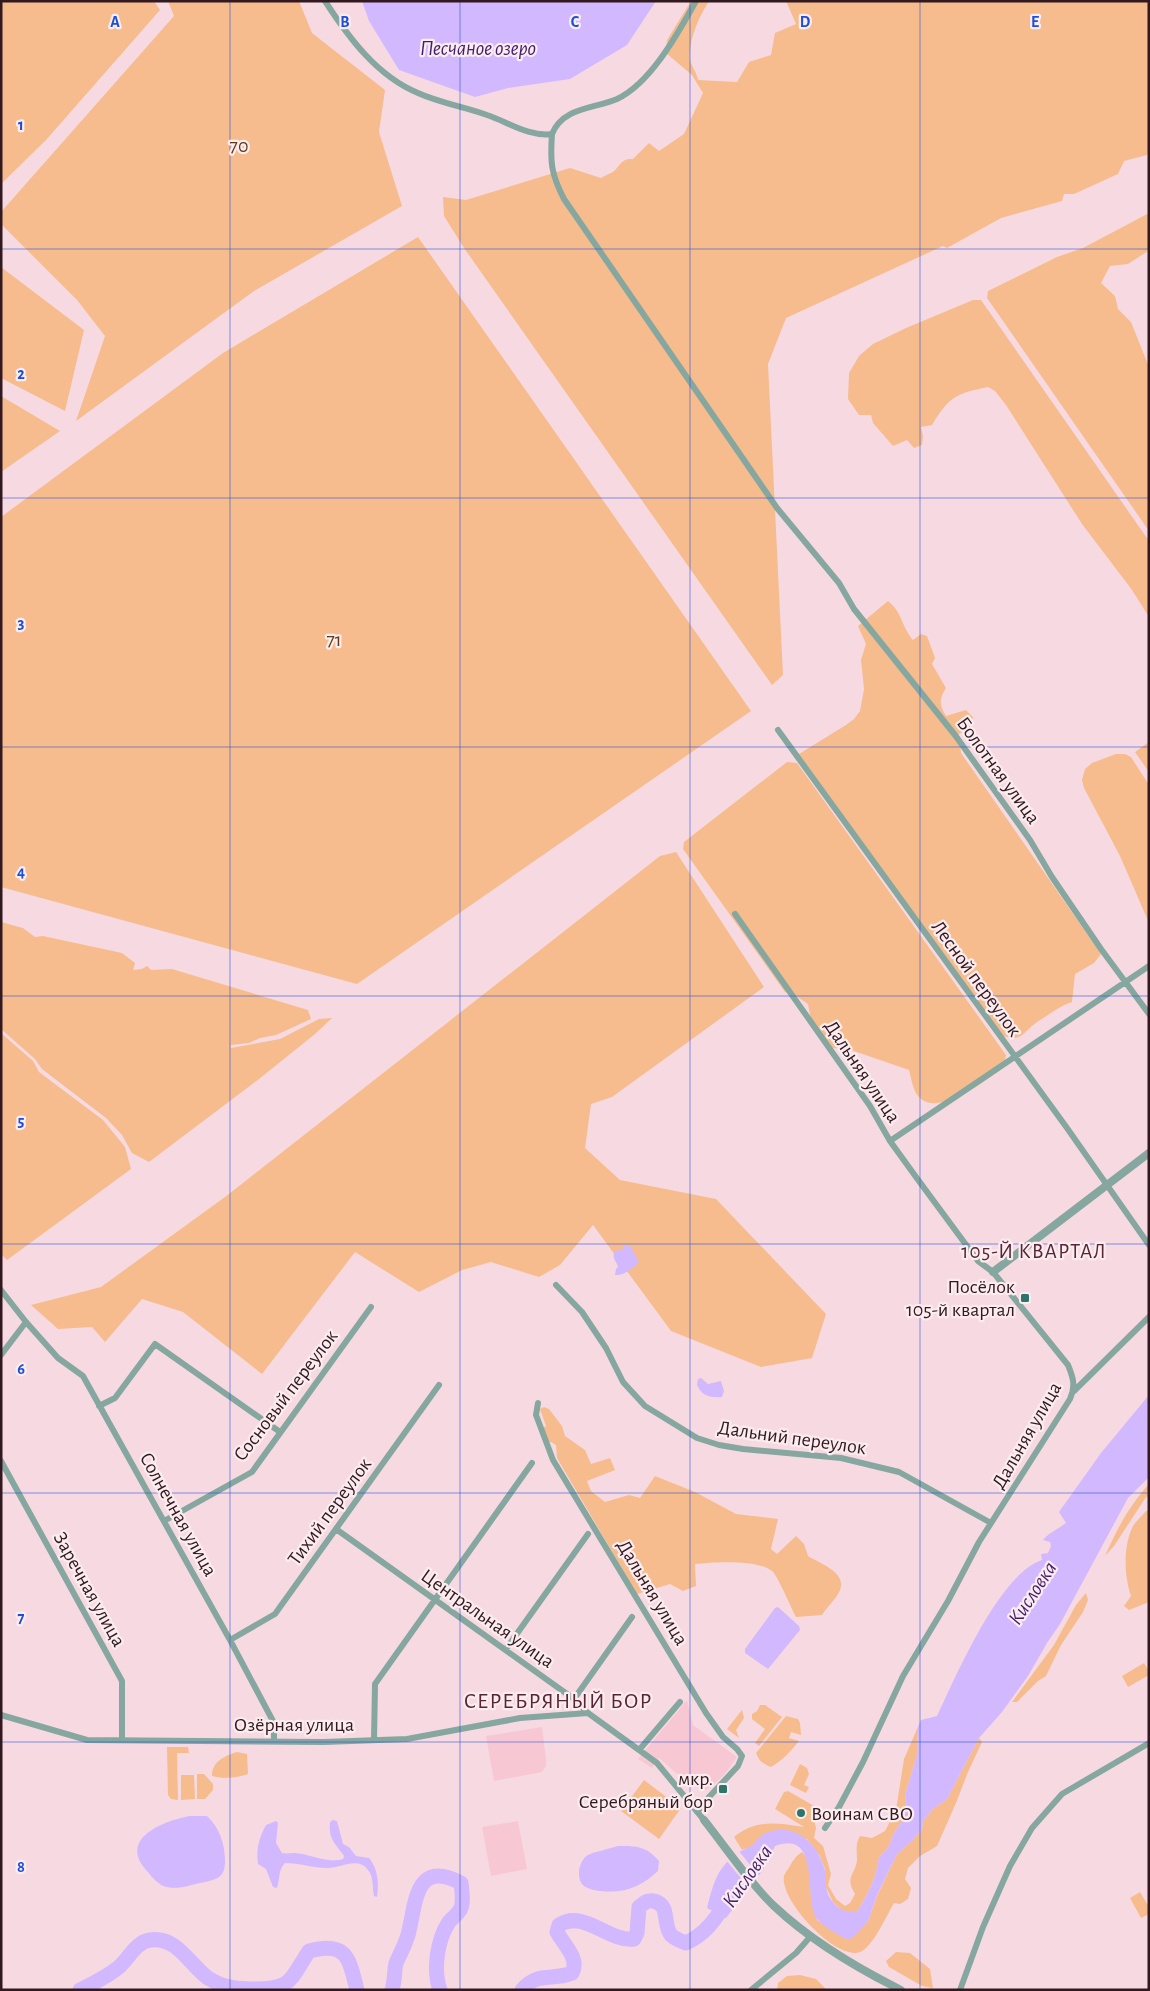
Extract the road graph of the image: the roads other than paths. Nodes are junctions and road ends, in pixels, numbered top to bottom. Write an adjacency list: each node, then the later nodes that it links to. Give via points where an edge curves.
1 (325, 1): 3 (street, via 350,38 379,69 404,87 529,132)
2 (696, 1): 3 (street, via 660,60 633,88 617,99 564,118)
3 (552, 134): 7 (street, Болотная улица, via 550,159 555,181 564,199 777,508 839,583 854,609 955,735)
4 (778, 730): 9 (street, Лесной переулок)
5 (735, 914): 10 (street, Дальняя улица, via 870,1106)
6 (1149, 966): 7 (street)
7 (1126, 982): 8 (street, Болотная улица); 9 (street)
8 (1149, 1014)
9 (1014, 1056): 10 (street); 12 (street, Лесной переулок)
10 (890, 1141): 14 (street, Дальняя улица, via 978,1261)
11 (1149, 1153): 12 (street)
12 (1107, 1185): 13 (street, Лесной переулок); 14 (street)
13 (1149, 1245)
14 (993, 1272): 22 (street, Дальняя улица, via 1068,1365)
15 (556, 1285): 29 (street, Дальний переулок, via 582,1312 606,1348 623,1382 645,1406 697,1438 743,1450 841,1458 899,1472)
16 (1, 1290): 19 (street, Солнечная улица)
17 (371, 1307): 25 (street, Сосновый переулок)
18 (1149, 1317): 22 (street)
19 (26, 1322): 20 (street); 24 (street, Солнечная улица, via 58,1358 82,1376)
20 (1, 1355)
21 (439, 1386): 30 (street, Тихий переулок)
22 (1074, 1391): 29 (street, Дальняя улица)
23 (538, 1403): 45 (street, Дальняя улица, via 536,1415 553,1460 706,1713 723,1737 741,1752 741,1763)
24 (99, 1406): 25 (street, via 115,1398 155,1344); 28 (street, Солнечная улица)
25 (280, 1432): 28 (street, Сосновый переулок, via 252,1472)
26 (1, 1461): 40 (street, Заречная улица, via 122,1681)
27 (532, 1463): 32 (street)
28 (164, 1521): 34 (street, Солнечная улица)
29 (991, 1523): 47 (street, Дальняя улица, via 903,1676 863,1762)
30 (336, 1529): 32 (street, Центральная улица); 34 (street, Тихий переулок, via 275,1614)
31 (588, 1534): 35 (street)
32 (435, 1600): 35 (street, Центральная улица); 42 (street, via 374,1684)
33 (632, 1617): 36 (street)
34 (230, 1640): 41 (street, Солнечная улица, via 274,1723)
35 (506, 1649): 36 (street, Центральная улица)
36 (574, 1699): 38 (street, Центральная улица)
37 (680, 1702): 44 (street)
38 (588, 1712): 42 (street, Озёрная улица, via 520,1718 407,1739); 44 (street, Центральная улица)
39 (1, 1715): 40 (street, Озёрная улица, via 87,1740)
40 (122, 1739): 41 (street, Озёрная улица)
41 (274, 1740): 42 (street, Озёрная улица)
42 (374, 1740)
43 (1149, 1743): 51 (street, via 1062,1794 1032,1828 1010,1866)
44 (639, 1750): 45 (street, Центральная улица, via 667,1773)
45 (697, 1812): 46 (street, Центральная улица)
46 (704, 1820): 48 (street, via 764,1896)
47 (825, 1828)
48 (810, 1937): 49 (street); 50 (street)
49 (751, 1990)
50 (901, 1990)
51 (960, 1990)

